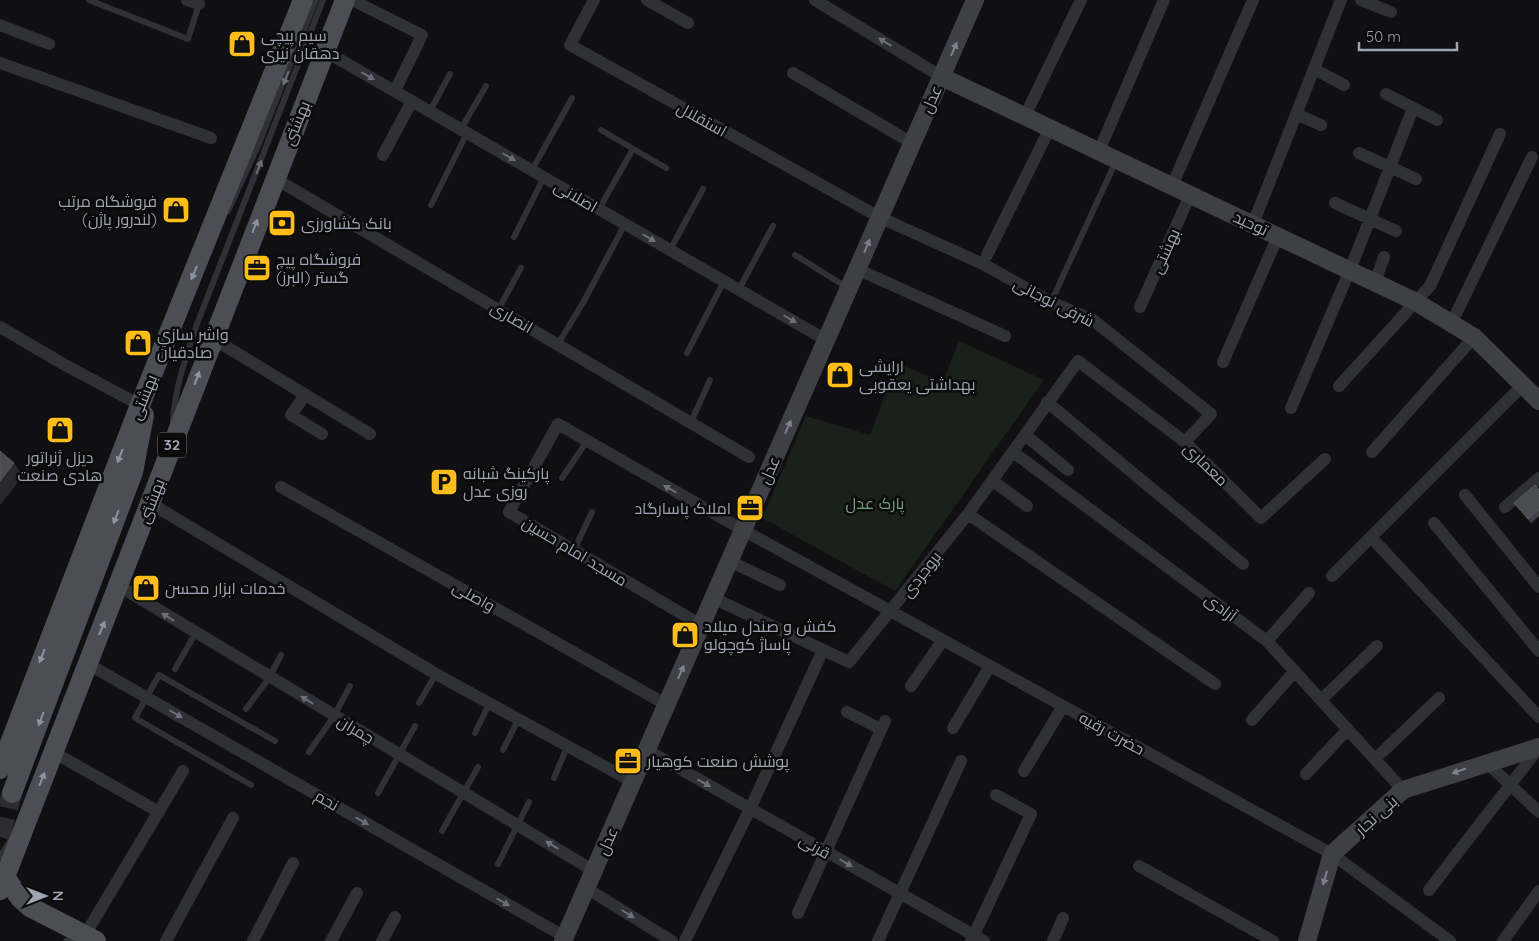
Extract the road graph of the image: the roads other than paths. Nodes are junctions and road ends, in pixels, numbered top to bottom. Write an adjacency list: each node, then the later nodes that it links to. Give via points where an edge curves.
1 (89, 0): 16 (lane, via 188,39)
2 (303, 0): 70 (main road, بهشتی)
3 (316, 0): 70 (lane, one-way to 70, via 238,191)
4 (324, 0): 112 (lane, one-way to 4, via 174,402 182,366)
5 (345, 0): 21 (main road, بهشتى / 32)
6 (352, 0): 29 (street, via 422,35)
7 (594, 0): 62 (street, استقلال, via 570,45)
8 (815, 0): 26 (street, one-way to 8)
9 (975, 0): 26 (street, عدل, one-way to 9)
10 (1081, 0): 36 (street)
11 (1164, 0): 46 (street)
12 (1252, 0): 56 (street)
13 (1341, 0): 23 (street)
14 (1362, 0): 17 (street)
15 (651, 1): 18 (street)
16 (193, 2)
17 (1391, 12)
18 (688, 23)
19 (0, 25): 20 (street)
20 (49, 44)
21 (325, 52): 29 (street, اصلانی, one-way to 29); 54 (main road, بهشتى / 32)
22 (0, 63): 43 (street)
23 (1314, 69): 27 (street); 35 (street)
24 (793, 72): 44 (street)
25 (450, 74): 34 (lane)
26 (942, 76): 36 (street, توحید); 44 (street, عدل)
27 (1344, 85)
28 (486, 86): 41 (lane)
29 (395, 91): 32 (street, اصلانی)
30 (1386, 94): 33 (street)
31 (572, 98): 53 (lane)
32 (412, 101): 34 (street, اصلانی); 48 (street)
33 (1413, 108): 37 (street); 51 (street)
34 (430, 111): 41 (street, اصلانی)
35 (1296, 114): 38 (street); 65 (street)
36 (1025, 116): 39 (street, توحید)
37 (1438, 120)
38 (1322, 126)
39 (1050, 128): 46 (street, توحید); 73 (street)
40 (601, 130): 45 (lane)
41 (464, 131): 53 (street, اصلانی, one-way to 53); 60 (lane)
42 (1500, 134): 83 (street, via 1430,286)
43 (211, 138)
44 (912, 143): 62 (street, عدل)
45 (633, 149): 52 (lane); 61 (lane)
46 (1099, 151): 50 (street, توحید)
47 (1359, 153): 51 (street)
48 (383, 155)
49 (1532, 157): 86 (street)
50 (1116, 160): 56 (street, توحید); 82 (lane)
51 (1390, 166): 55 (street); 63 (street)
52 (666, 168)
53 (538, 174): 61 (street, اصلانی); 69 (lane)
54 (274, 178): 85 (street, انصاری); 89 (main road, بهشتى / 32, one-way to 54)
55 (1416, 179)
56 (1172, 186): 58 (street, توحید)
57 (703, 188): 71 (lane)
58 (1190, 195): 65 (street, توحید); 84 (street, بهشتی)
59 (1335, 203): 63 (street)
60 (431, 205)
61 (599, 209): 64 (street, اصلانی)
62 (879, 217): 76 (street, عدل, one-way to 62); 82 (street, شرفی نوجانی, via 982,264)
63 (1368, 219): 67 (street); 77 (street)
64 (625, 224): 71 (street, اصلانی, one-way to 71); 92 (lane)
65 (1253, 224): 68 (street, توحید)
66 (773, 226): 80 (lane)
67 (1396, 231)
68 (1278, 236): 77 (street, توحید); 95 (street)
69 (514, 237)
70 (207, 242): 98 (main road, بهشتی, one-way to 98)
71 (670, 250): 78 (street, اصلانی)
72 (795, 255): 81 (lane)
73 (987, 255)
74 (1384, 256): 79 (street)
75 (521, 268): 85 (lane)
76 (857, 269): 81 (street, عدل); 88 (street)
77 (1350, 270): 79 (street, توحید); 104 (street)
78 (724, 281): 80 (street, اصلانی); 93 (lane)
79 (1375, 282): 83 (street, توحید)
80 (739, 289): 91 (street, اصلانی, one-way to 91)
81 (849, 289): 91 (street, عدل)
82 (1051, 302): 111 (street, شرفی نوجانی, via 1093,320 1211,414)
83 (1416, 302): 86 (street, توحید); 99 (street)
84 (1140, 307)
85 (498, 310): 92 (street, انصاری)
86 (1452, 322): 90 (street, توحید)
87 (0, 327): 103 (street)
88 (1005, 336)
89 (212, 338): 100 (street); 112 (main road, بهشتى / 32, one-way to 89)
90 (1474, 338): 97 (street, توحید); 114 (street)
91 (826, 340): 129 (street, عدل, one-way to 91)
92 (558, 344): 105 (street, انصاری)
93 (687, 353)
94 (1078, 361): 102 (street, بروجردی); 111 (street, معماری)
95 (1223, 362)
96 (710, 380): 105 (lane)
97 (1523, 385): 101 (street, توحید); 130 (street)
98 (148, 386): 103 (main road, بهشتی); 198 (main road, one-way to 198, via 134,472)
99 (1339, 386)
100 (305, 395): 107 (street, via 291,415); 108 (street)
101 (1539, 400)
102 (1047, 402): 109 (street, بروجردی); 133 (street)
103 (140, 405): 187 (main road, بهشتی, one-way to 187)
104 (1291, 408)
105 (691, 422): 115 (street, انصاری)
106 (558, 424): 110 (street, حضرت رقیه); 131 (street, مسجد امام حسین, via 509,512)
107 (322, 434)
108 (370, 434)
109 (1025, 435): 113 (street, بروجردی); 117 (street)
110 (587, 441): 118 (lane); 129 (street, حضرت رقیه, one-way to 110)
111 (1185, 442): 116 (street, معماری, via 1261,518)
112 (172, 445): 123 (main road, بهشتى / 32)
113 (1013, 452): 120 (street, بروجردی); 144 (street, آزادی)
114 (1372, 452)
115 (749, 457)
116 (1325, 459)
117 (1068, 470)
118 (562, 478)
119 (1539, 478): 125 (street)
120 (994, 481): 124 (street); 127 (street, بروجردی)
121 (281, 487): 163 (street, واصلی)
122 (1465, 494): 137 (street)
123 (150, 503): 136 (main road, بهشتى / 32); 153 (street)
124 (1027, 506)
125 (1505, 507)
126 (592, 512): 131 (lane)
127 (968, 514): 140 (street, بروجردی); 155 (street)
128 (1434, 523): 147 (street)
129 (743, 530): 132 (street, عدل); 140 (street, حضرت رقیه)
130 (1370, 537): 134 (street); 168 (street)
131 (574, 550): 141 (street, مسجد امام حسین)
132 (729, 561): 135 (street); 139 (street, عدل)
133 (1243, 564)
134 (1332, 576)
135 (780, 585)
136 (119, 586): 142 (street, چمران, one-way to 136); 149 (main road, بهشتى / 32, one-way to 136)
137 (1539, 586)
138 (1309, 593): 144 (street)
139 (714, 598): 141 (street, عدل); 146 (street, بروجردی)
140 (891, 612): 143 (street, حضرت رقیه); 146 (street, بروجردی, via 849,662)
141 (701, 625): 163 (street, عدل, one-way to 141)
142 (196, 634): 151 (lane); 154 (street, چمران)
143 (943, 640): 150 (street, حضرت رقیه); 157 (street)
144 (1267, 641): 152 (street, آزادی)
145 (1377, 646): 160 (street)
146 (823, 650): 201 (street)
147 (1539, 651)
148 (281, 655): 154 (lane)
149 (88, 664): 158 (street, نجم); 180 (main road, بهشتى / 32)
150 (990, 666): 164 (street, حضرت رقیه); 172 (street)
151 (175, 669)
152 (1295, 671): 160 (street, آزادی); 170 (street)
153 (436, 674): 161 (lane); 162 (street)
154 (269, 678): 165 (lane); 167 (street, چمران, one-way to 154)
155 (1215, 684)
156 (350, 686): 167 (lane)
157 (911, 686)
158 (146, 697): 175 (lane, via 159,675); 193 (lane, via 134,718); 225 (street, نجم, one-way to 225)
159 (1439, 698): 183 (street)
160 (1322, 699): 173 (street, آزادی)
161 (419, 703)
162 (489, 704): 169 (street); 174 (lane)
163 (666, 705): 179 (street, عدل)
164 (1063, 706): 189 (street); 209 (street, حضرت رقیه)
165 (246, 709)
166 (847, 712): 208 (street, via 883,725)
167 (334, 716): 181 (lane); 182 (street, چمران)
168 (1539, 716)
169 (518, 720): 176 (street); 178 (lane)
170 (1252, 720)
171 (414, 726): 182 (lane)
172 (954, 728)
173 (1348, 729): 183 (street, آزادی); 190 (street)
174 (475, 733)
175 (275, 741)
176 (567, 747): 191 (lane); 192 (street)
177 (1538, 748): 185 (street, بنی نجار); 194 (street)
178 (503, 750)
179 (647, 750): 192 (street, عدل); 201 (street, قرنی, one-way to 201)
180 (52, 752): 202 (main road, بهشتى / 32, one-way to 180); 203 (street)
181 (309, 752)
182 (398, 754): 196 (lane); 197 (street, چمران)
183 (1375, 760): 195 (street, آزادی)
184 (960, 761): 220 (street)
185 (1486, 762): 194 (street); 195 (street, بنی نجار, one-way to 195)
186 (478, 767): 197 (lane)
187 (1, 769)
188 (183, 771): 203 (street)
189 (1024, 771)
190 (1306, 774)
191 (554, 778)
192 (633, 782): 214 (street, عدل)
193 (251, 784)
194 (1510, 784): 204 (street); 217 (street)
195 (1403, 790): 209 (street, بنی نجار)
196 (378, 793)
197 (463, 793): 206 (street, چمران); 207 (lane)
198 (12, 794)
199 (996, 795): 226 (street, via 1031,814)
200 (529, 802): 206 (lane)
201 (750, 809): 208 (street, قرنی); 232 (street)
202 (30, 812): 210 (lane); 215 (main road, بهشتى / 32)
203 (159, 812): 224 (street)
204 (1539, 812)
205 (233, 818): 227 (street)
206 (518, 825): 212 (lane); 214 (street, چمران, one-way to 206)
207 (442, 831)
208 (826, 852): 220 (street, قرنی, one-way to 220); 221 (street)
209 (1332, 854): 236 (street, one-way to 236); 237 (street, حضرت رقیه)
210 (0, 857)
211 (292, 862): 228 (street)
212 (498, 864)
213 (1138, 866): 235 (street)
214 (594, 871): 216 (street, عدل)
215 (2, 883): 224 (main road, via 30,907)
216 (586, 888): 225 (street, عدل); 231 (street, one-way to 231)
217 (1429, 890)
218 (357, 892): 229 (street)
219 (1539, 892): 238 (street)
220 (901, 894): 226 (street, قرنی); 233 (street)
221 (798, 913)
222 (395, 916): 230 (street)
223 (1063, 918): 234 (street)
224 (82, 939)
225 (564, 939)
226 (976, 939)
227 (166, 941)
228 (253, 941)
229 (331, 941)
230 (382, 941)
231 (672, 941)
232 (685, 941)
233 (878, 941)
234 (1053, 941)
235 (1273, 941)
236 (1307, 941)
237 (1450, 941)
238 (1503, 941)

